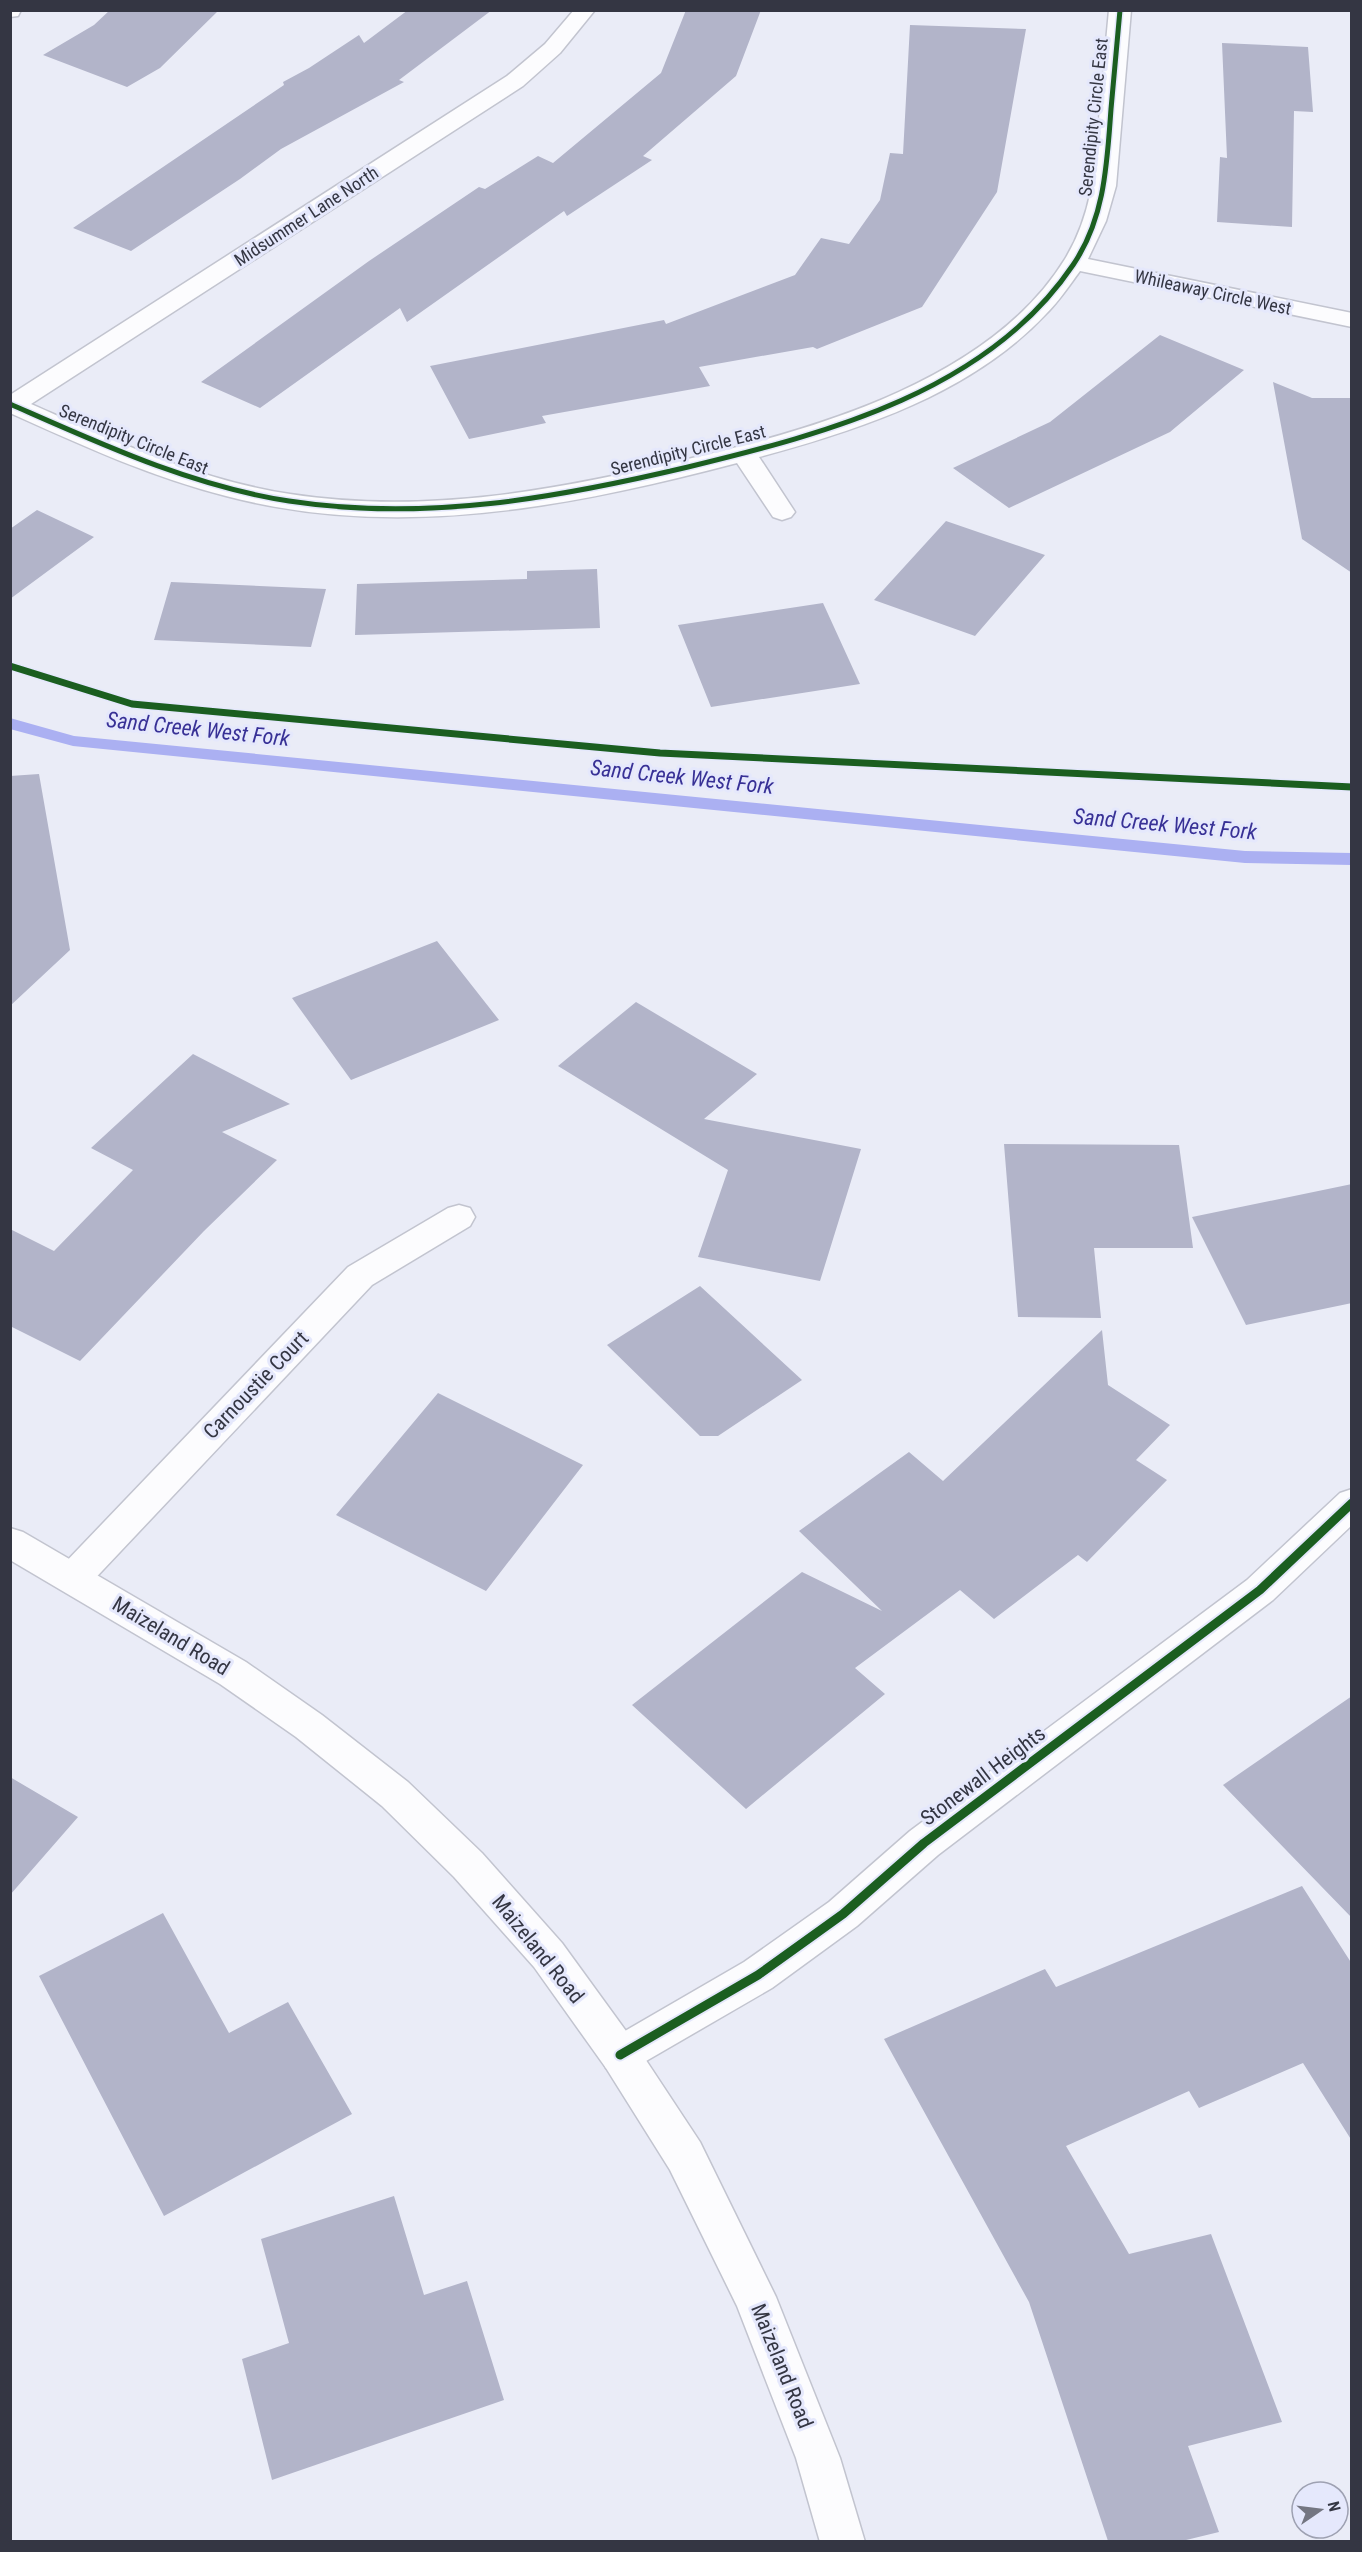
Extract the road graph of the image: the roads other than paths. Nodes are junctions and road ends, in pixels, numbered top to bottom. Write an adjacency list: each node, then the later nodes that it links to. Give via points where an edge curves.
1 (585, 10): 5 (street, Midsummer Lane North, via 548,55 514,81)
2 (1120, 10): 3 (street, Serendipity Circle East, via 1104,192)
3 (1074, 263): 4 (street, Whileaway Circle West); 6 (street, Serendipity Circle East, via 1043,305 960,370 914,396 863,416)
4 (1352, 320)
5 (11, 404): 6 (street, Serendipity Circle East, via 155,467 210,485 271,499 401,510 461,508 541,498)
6 (744, 454): 7 (street, Serendipity Circle East)
7 (782, 512)
8 (459, 1217): 11 (street, Carnoustie Court, via 360,1276)
9 (1352, 1503): 12 (street, Stonewall Heights, via 1260,1590 924,1843 843,1914 758,1975)
10 (10, 1542): 11 (street, Maizeland Road)
11 (73, 1578): 12 (street, Maizeland Road, via 233,1673 309,1726 395,1794 468,1865 548,1955)
12 (620, 2055): 13 (street, Maizeland Road, via 685,2156 755,2297 819,2458)
13 (843, 2541)

